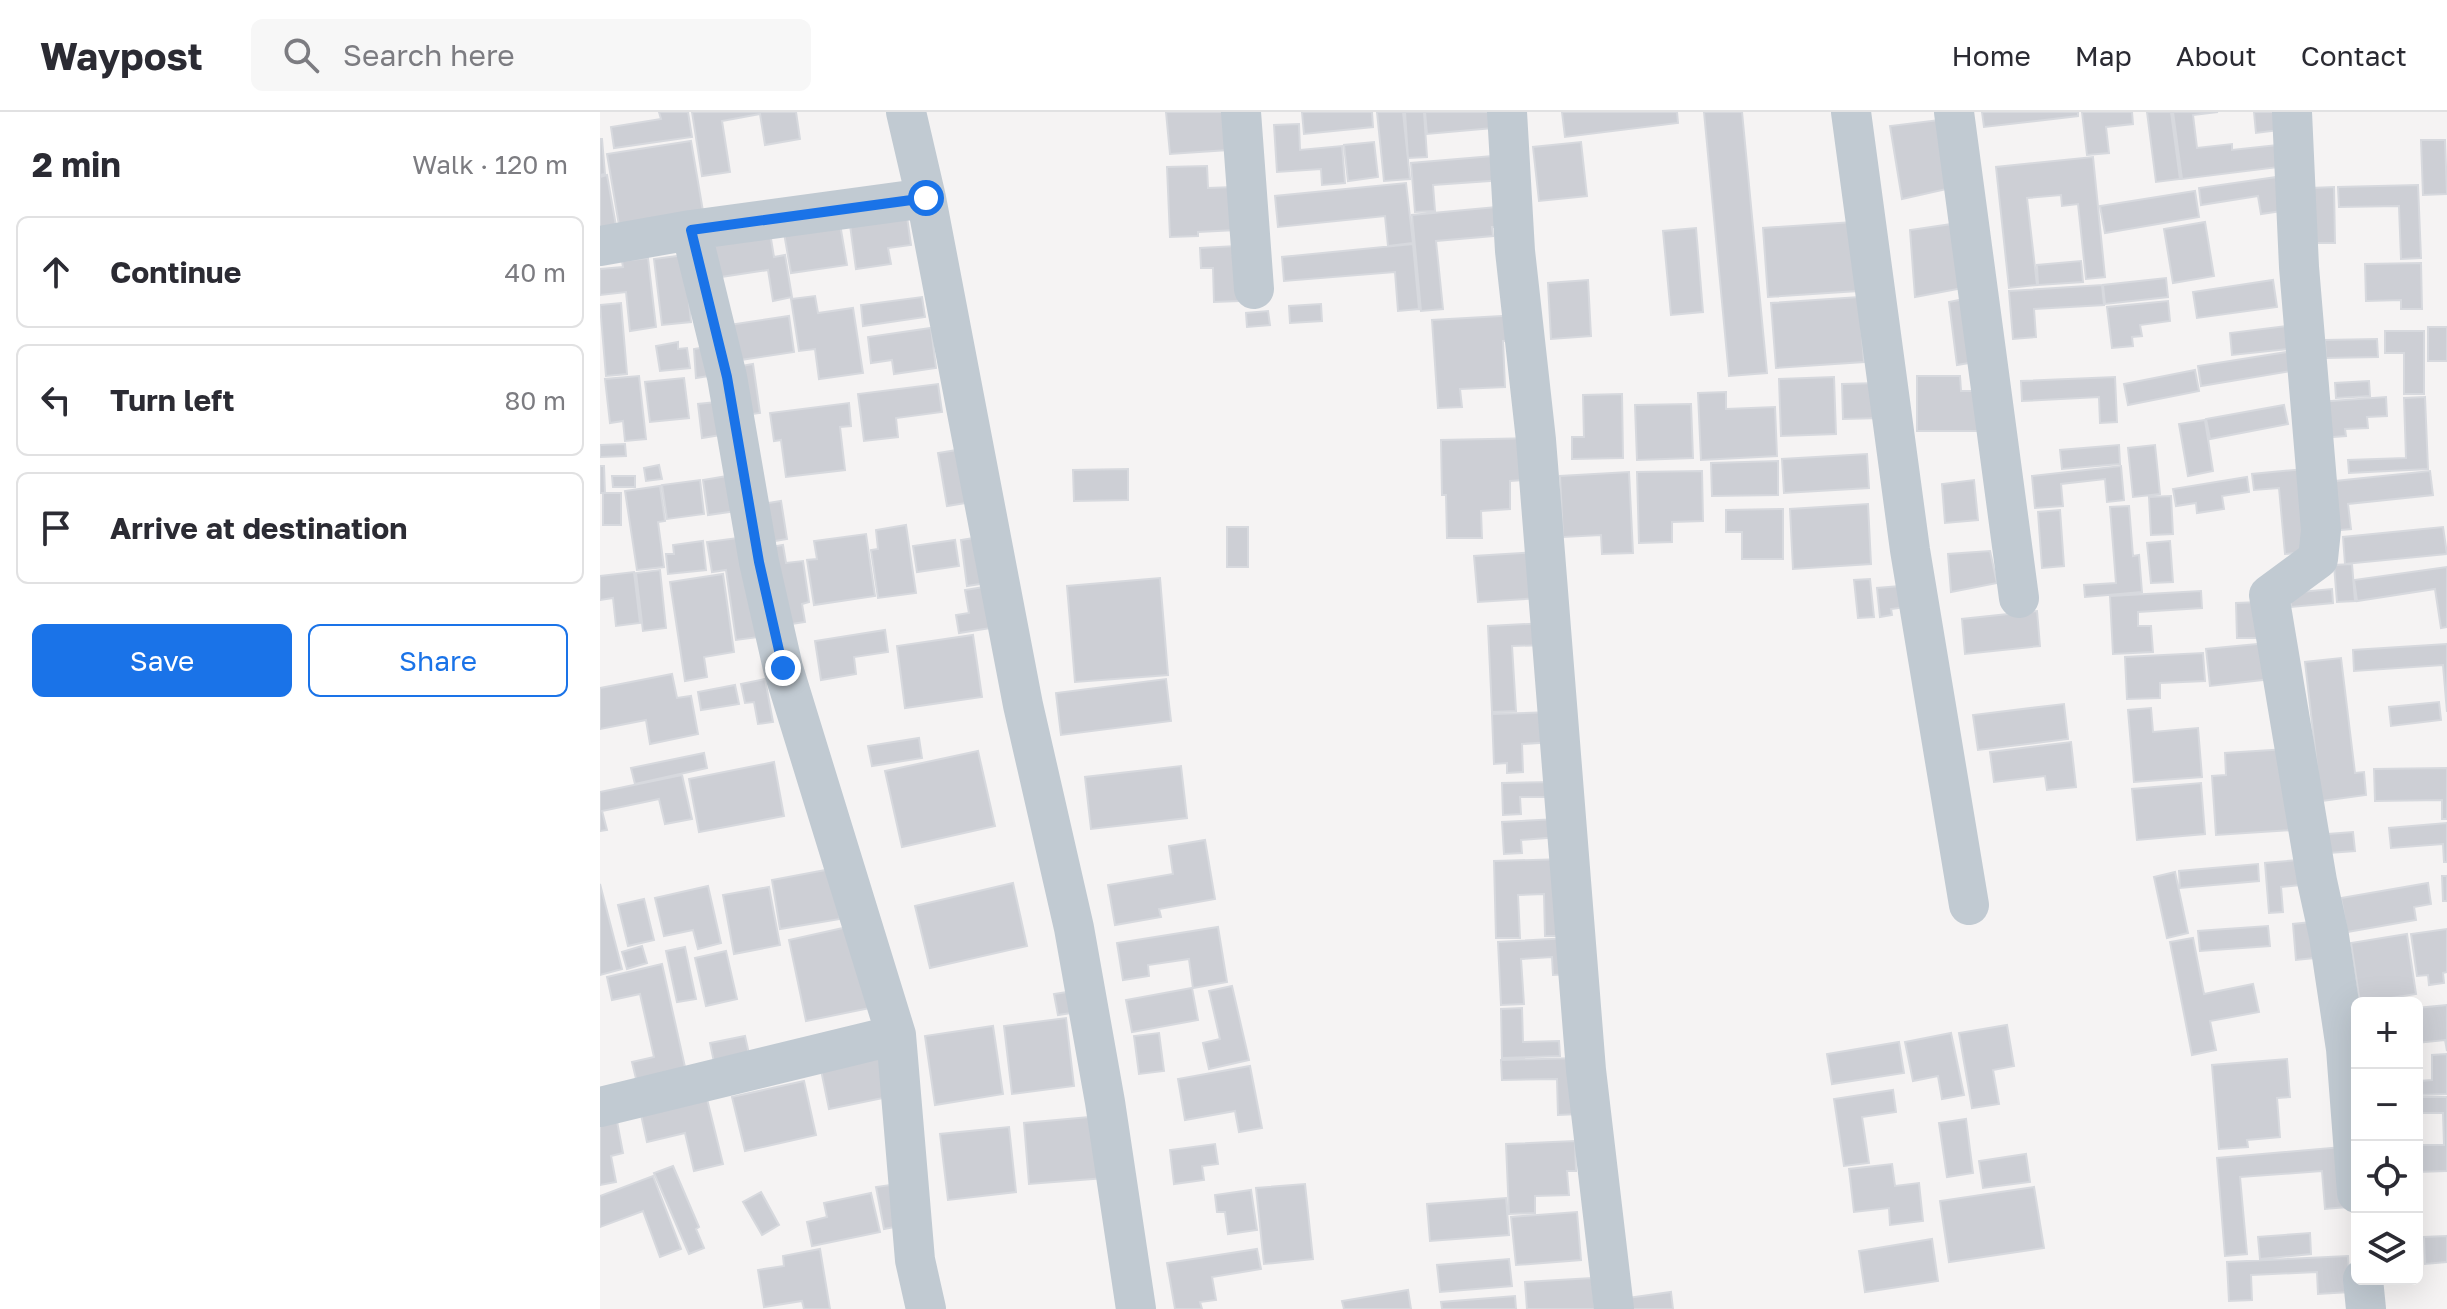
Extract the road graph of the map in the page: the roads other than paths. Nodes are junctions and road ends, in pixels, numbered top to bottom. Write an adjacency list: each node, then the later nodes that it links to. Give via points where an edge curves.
1 (906, 112): 7 (street)
2 (1241, 112): 10 (street)
3 (1507, 112): 19 (street, via 1586,1070)
4 (1851, 112): 12 (street, via 1910,550)
5 (1954, 112): 11 (street)
6 (2292, 112): 15 (street, via 2321,530 2318,559 2269,595 2329,936)
7 (926, 198): 8 (street); 18 (street, via 1023,705 1074,928)
8 (691, 230): 9 (street); 13 (street, via 727,377 783,668)
9 (600, 246)
10 (1254, 289)
11 (2019, 598)
12 (1969, 905)
13 (896, 1035): 14 (street); 17 (street, via 915,1260)
14 (600, 1107)
15 (2353, 1141)
16 (2364, 1285): 20 (street)
17 (926, 1309)
18 (1136, 1309)
19 (1614, 1309)
20 (2366, 1309)

